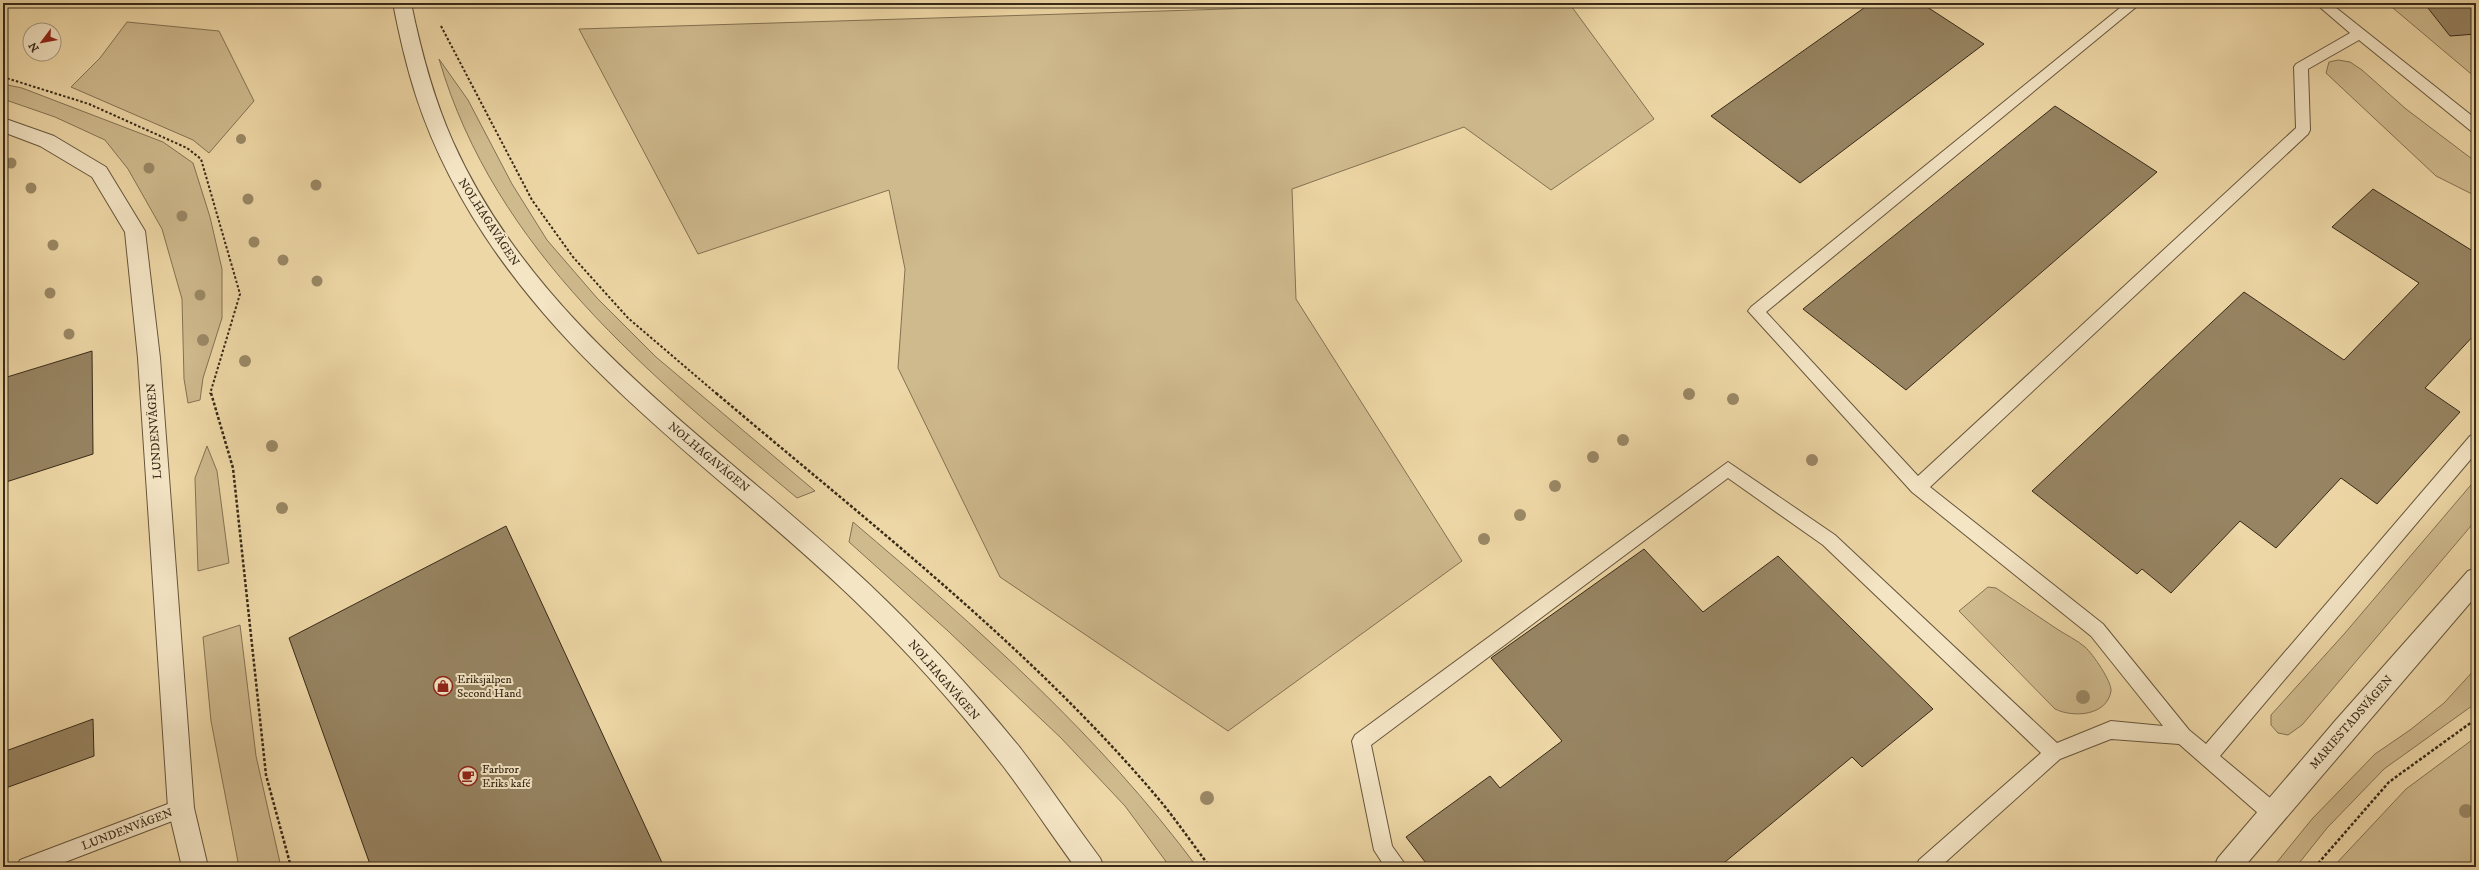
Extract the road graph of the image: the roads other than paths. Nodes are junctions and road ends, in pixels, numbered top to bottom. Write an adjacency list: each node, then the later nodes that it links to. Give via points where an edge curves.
1 (402, 3): 17 (street, NOLHAGAVÄGEN, via 408,39 422,91 454,168 516,265 581,342 668,423 798,533 916,645 1011,757)
2 (2135, 3): 8 (lane, via 1756,311)
3 (2321, 3): 4 (lane)
4 (2359, 34): 6 (lane); 8 (lane, via 2301,67 2303,130)
5 (3, 125): 13 (street, LUNDENVÄGEN, via 47,141 99,172 135,231 149,358)
6 (2476, 127)
7 (2476, 441): 12 (lane)
8 (1918, 487): 10 (lane, via 2097,630)
9 (2476, 579): 14 (street, MARIESTADSVÄGEN, via 2344,729)
10 (2183, 736): 11 (lane, via 2111,730); 12 (lane)
11 (2054, 753): 18 (lane, via 1829,540 1728,469 1361,741 1383,850); 19 (lane)
12 (2207, 757): 14 (lane)
13 (181, 808): 15 (lane, LUNDENVÄGEN); 16 (street, LUNDENVÄGEN)
14 (2274, 814): 20 (street, MARIESTADSVÄGEN)
15 (27, 867)
16 (195, 867)
17 (1091, 867)
18 (1397, 867)
19 (1926, 867)
20 (2227, 867)

